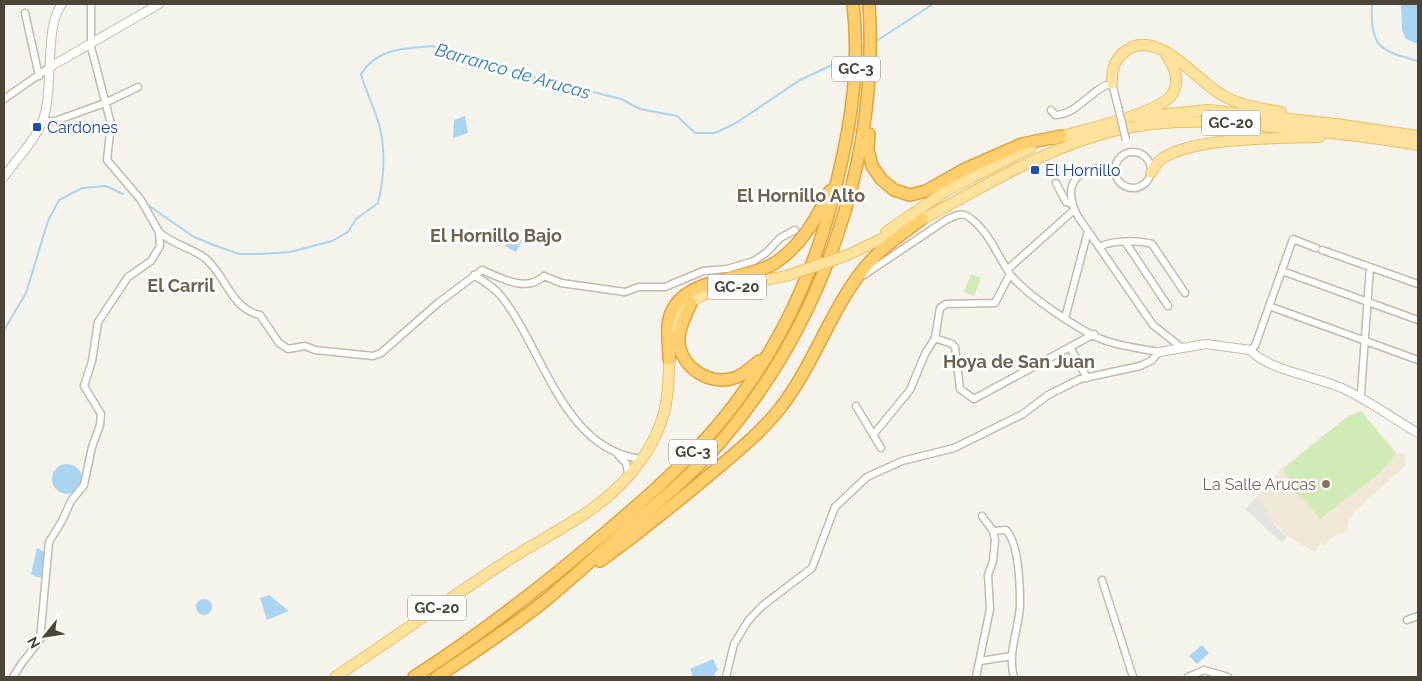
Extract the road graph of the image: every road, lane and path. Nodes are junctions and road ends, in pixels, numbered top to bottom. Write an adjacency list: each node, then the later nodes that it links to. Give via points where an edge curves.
1 (62, 4): 9 (street, via 54,15)
2 (91, 4): 8 (street)
3 (159, 4): 8 (street)
4 (853, 4): 32 (highway, GC-3, via 856,65 848,135)
5 (869, 4): 24 (highway, GC-3)
6 (876, 4): 24 (highway, via 877,58)
7 (25, 13): 14 (street)
8 (92, 42): 11 (street); 19 (street)
9 (51, 50): 11 (street); 12 (street)
10 (1164, 51): 13 (main road, via 1154,47 1129,48 1118,57); 21 (main road, via 1175,67 1176,84 1170,97); 23 (main road, via 1179,59 1221,95 1240,104)
11 (66, 57): 12 (street)
12 (50, 67): 14 (street); 22 (street)
13 (1112, 69): 15 (main road); 17 (street)
14 (39, 76): 18 (street)
15 (1112, 83): 17 (street); 29 (street, bridge)
16 (138, 87): 19 (street)
17 (1099, 88): 20 (street, via 1074,109 1061,115 1055,115)
18 (4, 99)
19 (104, 103): 22 (street, via 52,122); 39 (street, via 111,124 107,160 141,200)
20 (1051, 110)
21 (1125, 118): 23 (main road, GC-20, via 1208,110); 25 (main road, GC-20)
22 (43, 119): 33 (street)
23 (1336, 124): 26 (main road, GC-20)
24 (867, 128): 25 (highway, via 872,166 881,180 894,190 910,195 926,191 962,170 1022,144); 79 (highway, GC-3, via 833,250 793,336 756,396 722,440)
25 (1061, 136): 41 (main road, GC-20, via 1023,149 954,186)
26 (1418, 136)
27 (1365, 137): 28 (main road, GC-20); 31 (main road, via 1282,138 1199,145 1164,157); 36 (main road, GC-20, via 1210,120 1128,128 1086,139 1048,154)
28 (1418, 145)
29 (1129, 152): 30 (street, via 1119,158); 31 (street, via 1145,156)
30 (1115, 169): 31 (street, via 1122,184 1134,188 1145,183); 35 (street, via 1097,166 1081,172 1071,189)
31 (1151, 173)
32 (839, 174): 61 (highway, GC-3, via 818,248 795,306); 65 (highway, via 809,230 785,255 760,270 703,286 682,299 668,326)
33 (4, 177)
34 (1056, 183): 35 (street, via 1066,202)
35 (1073, 207): 38 (street); 46 (street)
36 (922, 219): 41 (main road, GC-20); 49 (highway, via 875,257)
37 (795, 230): 47 (street, via 780,238 754,261 727,269 703,271 665,287 639,287 625,292 561,283 544,276 537,283 528,285 504,280 482,270)
38 (1088, 231): 40 (street); 43 (street)
39 (159, 232): 47 (street, via 167,240 206,258 241,306 260,315 279,343 288,348 305,346 315,350 373,356 381,353); 85 (street, via 157,254 128,276 98,322 84,386 102,414 100,425 84,485 49,542 40,640)
40 (1086, 240): 43 (street); 55 (street)
41 (872, 243): 52 (main road, GC-20, bridge, via 848,255 786,276 720,290)
42 (1126, 243): 43 (street); 50 (street, via 1152,244); 53 (street)
43 (1097, 244): 62 (street, via 1153,325)
44 (1370, 267): 45 (street, via 1293,239); 48 (street); 51 (street)
45 (1282, 271): 51 (street); 54 (street)
46 (1009, 272): 49 (street, via 980,227 960,214 877,264); 55 (street, via 1034,296); 58 (street, via 995,303 946,304 940,308)
47 (474, 274): 73 (street, via 500,294 559,398 579,423)
48 (1418, 284)
49 (852, 285): 79 (highway, via 800,381 750,440 640,533)
50 (1186, 293)
51 (1368, 300): 56 (street); 59 (street)
52 (691, 303): 61 (highway, via 683,321 679,344 687,363 702,376 722,380 743,375); 65 (main road, GC-20, via 678,318)
53 (1168, 306)
54 (1269, 306): 59 (street); 63 (street)
55 (1065, 318): 57 (street)
56 (1418, 320)
57 (1094, 334): 60 (street); 64 (street, via 1108,342)
58 (935, 338): 60 (street, via 955,348 960,389 974,399); 71 (street, via 910,390)
59 (1364, 341): 66 (street); 68 (street)
60 (1070, 346): 67 (street)
61 (772, 347): 87 (highway, GC-3, via 747,388 698,447 637,506 513,607)
62 (1181, 347): 63 (street, via 1206,344); 64 (street)
63 (1250, 350): 68 (street, via 1261,358)
64 (1159, 352): 67 (street, via 1140,366)
65 (669, 359): 74 (main road, GC-20, via 664,413)
66 (1418, 360)
67 (1087, 378): 89 (street, via 1048,395 1023,414 954,448 902,461 867,477 845,495 835,507 812,568 762,606 748,621 734,644)
68 (1359, 397): 70 (street)
69 (856, 406): 71 (street)
70 (1418, 433)
71 (873, 434): 72 (street)
72 (881, 448)
73 (618, 454): 74 (street); 75 (street, via 626,463)
74 (642, 459): 75 (main road, GC-20)
75 (629, 476): 86 (main road, GC-20, via 606,500 580,518 509,559)
76 (982, 516): 77 (street)
77 (993, 531): 82 (street, via 1006,530 1015,545 1020,605); 83 (street, via 993,561 988,575 990,609)
78 (1102, 580): 92 (street)
79 (548, 599): 88 (highway, GC-3)
80 (1418, 616): 81 (street)
81 (1407, 620)
82 (1012, 656): 83 (street); 91 (street)
83 (980, 660): 90 (street)
84 (1204, 674): 93 (street); 94 (street)
85 (13, 677)
86 (335, 677)
87 (414, 677)
88 (437, 677)
89 (726, 677)
90 (976, 677)
91 (1014, 677)
92 (1133, 677)
93 (1188, 677)
94 (1228, 677)

